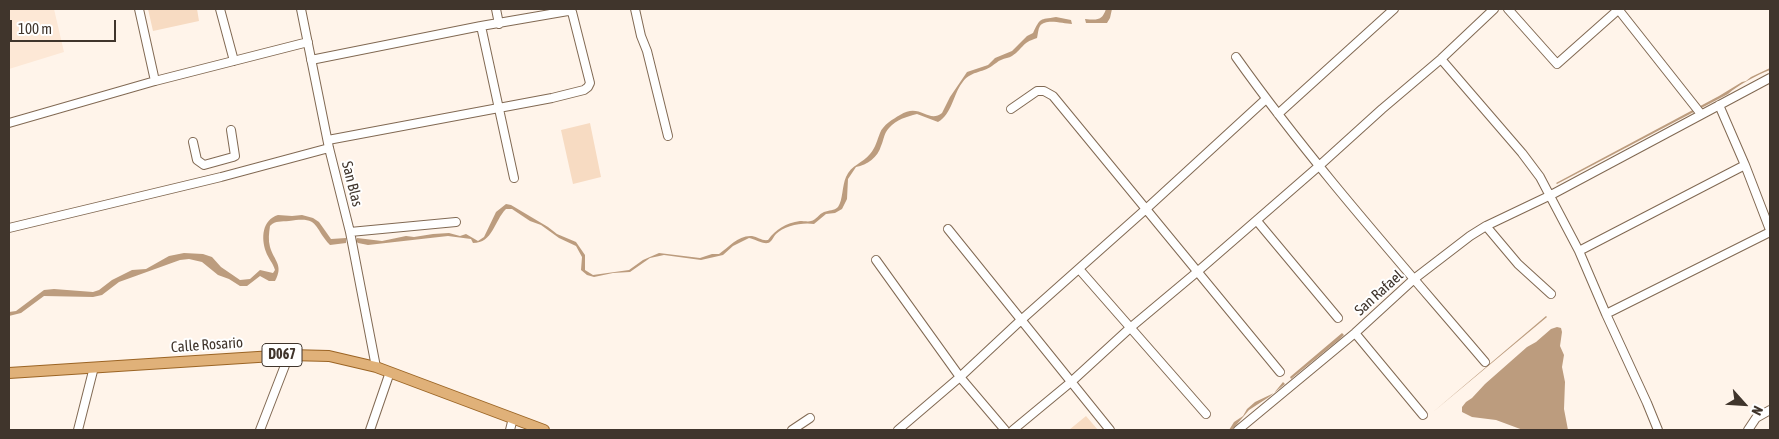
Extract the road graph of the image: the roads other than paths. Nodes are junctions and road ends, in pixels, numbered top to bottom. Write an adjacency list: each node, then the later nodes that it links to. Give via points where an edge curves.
1 (139, 9): 18 (street)
2 (220, 9): 16 (street)
3 (301, 9): 12 (street, San Blas)
4 (496, 9): 10 (street)
5 (635, 9): 27 (street)
6 (1394, 9): 23 (street)
7 (1494, 9): 14 (street)
8 (1508, 9): 9 (street, via 1558,64)
9 (1619, 9): 24 (street)
10 (499, 24): 11 (street); 21 (street, via 572,12 590,83 584,90)
11 (481, 26): 15 (street); 21 (street)
12 (308, 42): 15 (street, San Blas); 16 (street)
13 (1236, 57): 19 (street)
14 (1441, 59): 32 (street); 35 (street, via 1531,164)
15 (311, 60): 29 (street, San Blas)
16 (234, 61): 18 (street)
17 (1770, 78): 20 (street, San Rafael)
18 (155, 81): 25 (street)
19 (1266, 99): 23 (street); 36 (street)
20 (1719, 105): 24 (street, San Rafael); 31 (street)
21 (499, 108): 29 (street); 34 (street)
22 (1011, 109): 36 (street, via 1037,91 1053,96)
23 (1278, 114): 32 (street)
24 (1702, 114): 35 (street, San Rafael)
25 (9, 123)
26 (231, 130): 30 (street, via 235,156)
27 (668, 136)
28 (192, 142): 30 (street, via 201,164)
29 (328, 144): 33 (street); 43 (street, San Blas)
30 (218, 161): 33 (street)
31 (1745, 165): 42 (street); 44 (street)
32 (1320, 166): 37 (street); 48 (street)
33 (221, 177): 40 (street)
34 (514, 178)
35 (1551, 195): 39 (street, San Rafael); 44 (street)
36 (1146, 209): 46 (street); 47 (street)
37 (1257, 221): 47 (street); 51 (street)
38 (456, 222): 43 (street)
39 (1486, 226): 48 (street, San Rafael); 49 (street, via 1518,264)
40 (9, 228)
41 (948, 229): 52 (street)
42 (1770, 231): 50 (street)
43 (350, 232): 57 (street, San Blas)
44 (1579, 251): 50 (street)
45 (876, 260): 62 (street)
46 (1079, 269): 52 (street); 53 (street)
47 (1198, 272): 53 (street); 60 (street)
48 (1414, 279): 54 (street, San Rafael); 56 (street)
49 (1551, 294)
50 (1606, 314): 80 (street)
51 (1338, 318)
52 (1020, 321): 62 (street); 63 (street)
53 (1130, 328): 63 (street); 65 (street)
54 (1355, 333): 66 (street); 79 (street, San Rafael)
55 (290, 355): 57 (main road, Calle Rosario / D067, via 329,356); 58 (main road, Calle Rosario / D067); 70 (street)
56 (1484, 362)
57 (376, 366): 59 (main road, Calle Rosario / D067)
58 (94, 368): 61 (main road, Calle Rosario / D067); 69 (street)
59 (390, 372): 67 (main road, Calle Rosario / D067); 71 (street)
60 (1280, 372)
61 (9, 373)
62 (960, 377): 75 (street); 76 (street)
63 (1071, 382): 77 (street); 78 (street)
64 (1770, 410): 81 (street, via 1756,418)
65 (1206, 414)
66 (1423, 415)
67 (513, 418): 72 (street); 73 (main road, Calle Rosario / D067)
68 (810, 418): 74 (street)
69 (78, 430)
70 (260, 430)
71 (370, 430)
72 (510, 430)
73 (544, 430)
74 (792, 430)
75 (899, 430)
76 (1005, 430)
77 (1013, 430)
78 (1110, 430)
79 (1238, 430)
80 (1658, 430)
81 (1748, 430)

